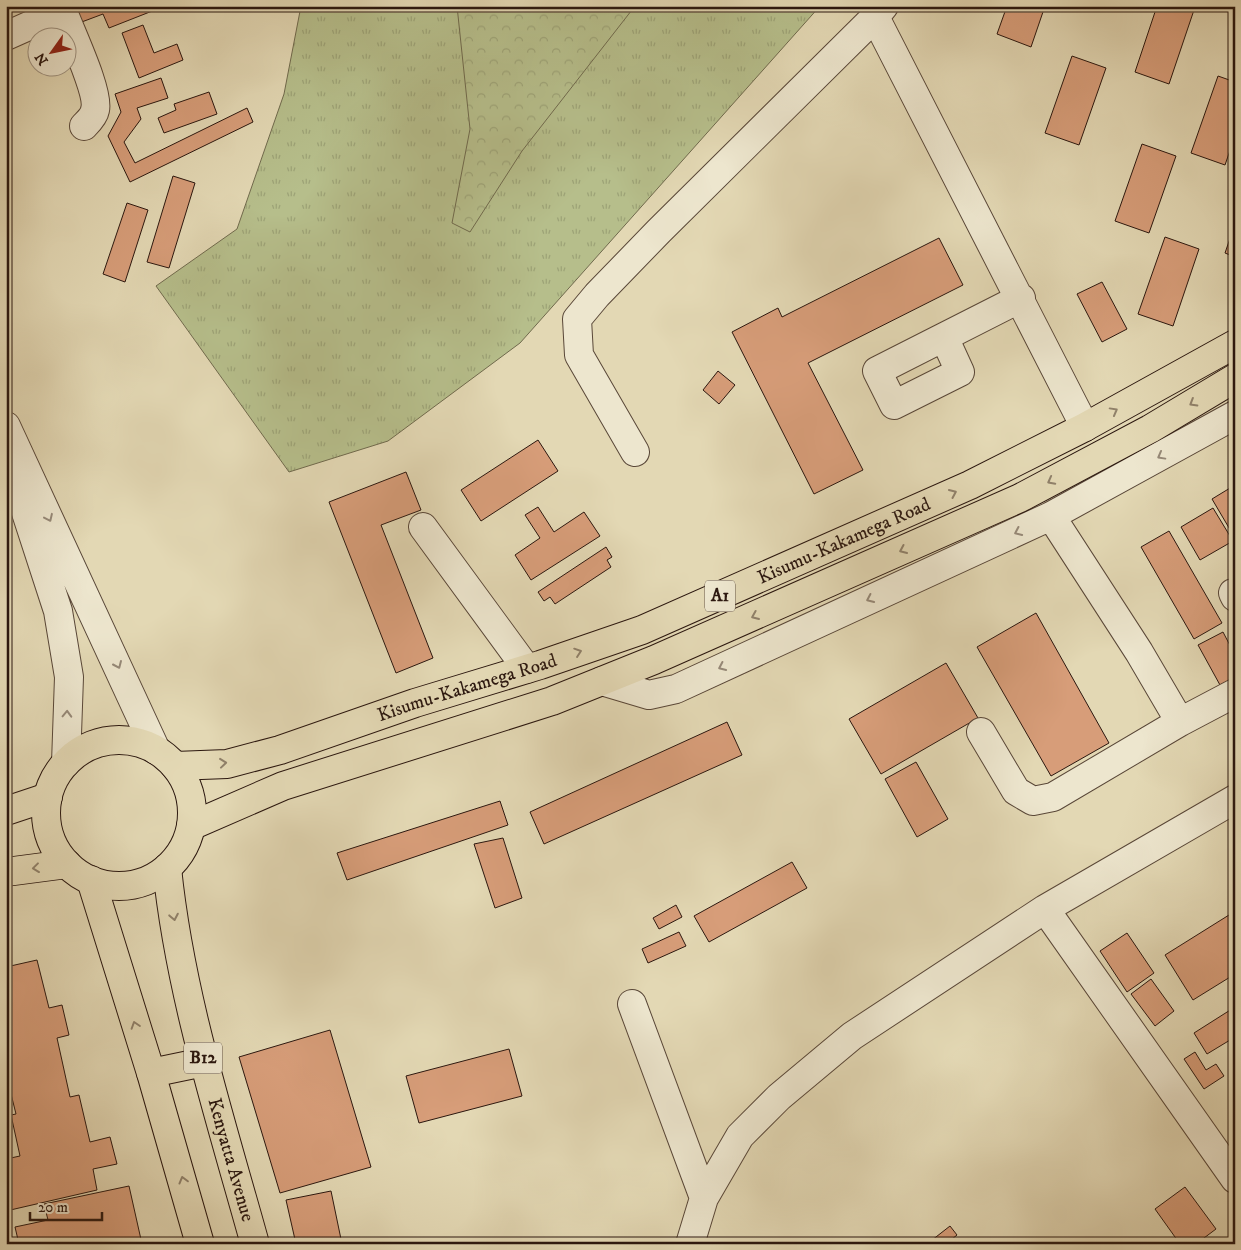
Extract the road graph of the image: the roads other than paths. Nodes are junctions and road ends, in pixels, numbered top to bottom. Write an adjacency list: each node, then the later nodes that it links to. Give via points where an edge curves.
1 (62, 9): 3 (street); 4 (street, via 96,104)
2 (879, 12): 5 (street); 13 (street, via 659,231 577,318 580,355)
3 (6, 36)
4 (84, 126)
5 (1021, 298): 6 (street); 11 (street)
6 (944, 337)
7 (1235, 344): 11 (highway, Kisumu-Kakamega Road / A1, one-way to 7)
8 (1235, 378): 17 (highway, Kisumu-Kakamega Road / A1, one-way to 17, via 1150,429 1020,498)
9 (1235, 415): 14 (street, one-way to 14)
10 (6, 426): 21 (street, one-way to 21)
11 (1085, 427): 16 (highway, Kisumu-Kakamega Road / A1, one-way to 11, via 651,626 970,485)
12 (6, 452): 22 (street, one-way to 12, via 68,677 58,611)
13 (635, 452)
14 (1051, 516): 17 (street, one-way to 17, via 676,689 649,695); 19 (street)
15 (423, 527): 16 (street)
16 (527, 668): 21 (highway, Kisumu-Kakamega Road / A1, one-way to 16, via 227,764 280,750)
17 (602, 681): 26 (highway, Kisumu-Kakamega Road / A1, via 552,701 282,786)
18 (1235, 693): 19 (street)
19 (1180, 722): 20 (street, via 1053,797 1033,801 1016,791)
20 (981, 732)
21 (165, 758): 22 (highway, via 133,741 108,741 85,748); 26 (highway, via 186,784 192,805)
22 (66, 763): 23 (highway, via 54,779)
23 (48, 797): 25 (highway); 27 (highway, via 46,815 49,832)
24 (1235, 798): 31 (street)
25 (6, 811)
26 (191, 826): 28 (highway, via 183,849)
27 (67, 864): 29 (highway, one-way to 29); 30 (highway)
28 (167, 868): 30 (highway, via 150,880 131,885 110,886); 33 (highway, Kenyatta Avenue / B12, one-way to 33, via 170,900)
29 (6, 872)
30 (91, 880): 34 (highway, one-way to 30)
31 (1045, 910): 35 (street); 36 (street, via 852,1036 778,1097 740,1136)
32 (632, 1004): 36 (street)
33 (204, 1062): 34 (highway); 38 (highway, Kenyatta Avenue / B12)
34 (151, 1073): 37 (highway, one-way to 34)
35 (1235, 1179)
36 (704, 1198): 39 (street)
37 (200, 1244)
38 (255, 1244)
39 (690, 1244)

